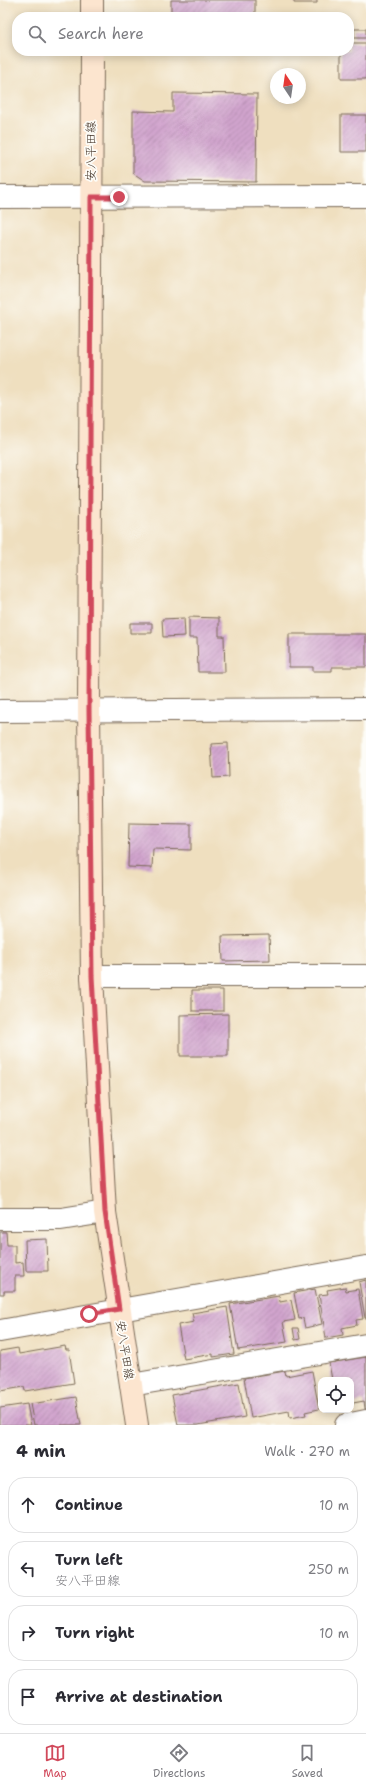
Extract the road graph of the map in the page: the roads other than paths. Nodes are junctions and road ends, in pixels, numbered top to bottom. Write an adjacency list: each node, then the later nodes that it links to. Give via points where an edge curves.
1 (92, 0): 2 (main road)
2 (92, 12)
3 (92, 56): 6 (main road, 安八平田線)
4 (366, 196): 6 (street)
5 (0, 197): 6 (street)
6 (91, 197): 8 (main road, 安八平田線)
7 (366, 709): 8 (street)
8 (89, 710): 9 (street); 10 (main road, 安八平田線)
9 (0, 711)
10 (92, 976): 11 (street); 12 (main road, 安八平田線)
11 (366, 976)
12 (105, 1212): 13 (street, via 61,1219); 15 (main road, 安八平田線)
13 (0, 1219)
14 (366, 1266): 15 (street)
15 (119, 1309): 16 (street); 18 (main road, 安八平田線)
16 (0, 1330)
17 (366, 1345): 18 (street)
18 (131, 1385): 20 (main road, 安八平田線)
19 (366, 1421): 21 (street)
20 (137, 1425)
21 (346, 1425)

